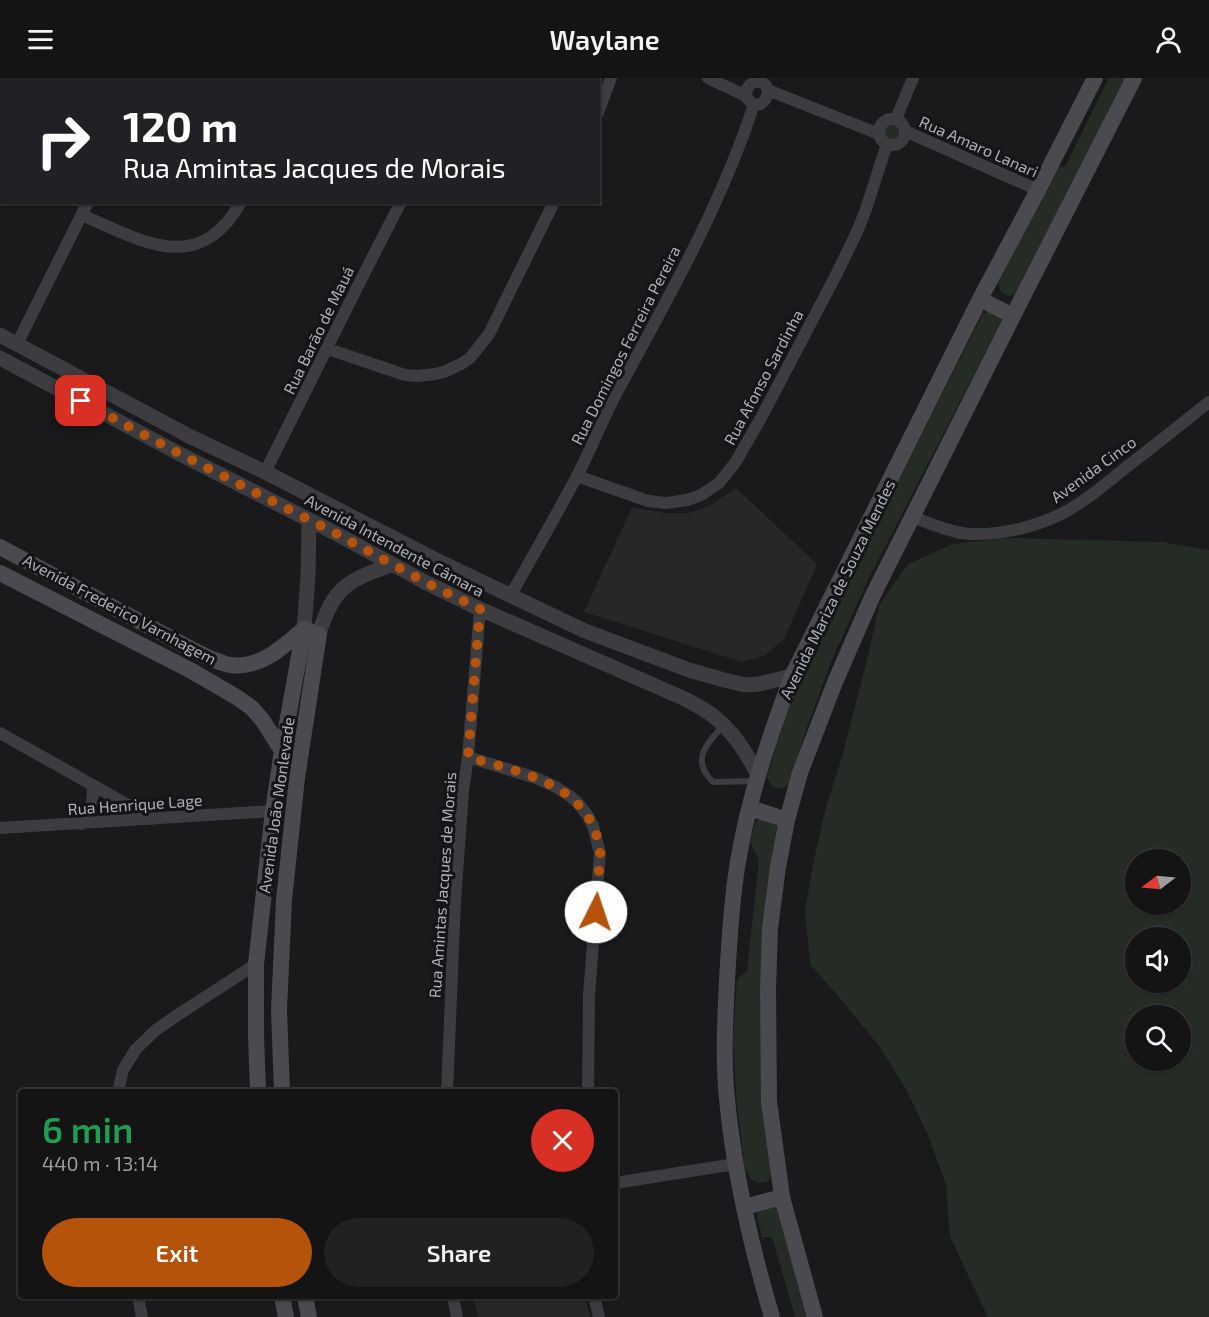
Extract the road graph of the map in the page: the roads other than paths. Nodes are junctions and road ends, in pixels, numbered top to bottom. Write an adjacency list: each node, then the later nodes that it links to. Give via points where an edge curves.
1 (611, 78): 9 (street)
2 (708, 78): 8 (street)
3 (913, 78): 10 (street)
4 (1095, 78): 14 (main road, Avenida Mariza de Souza Mendes)
5 (1134, 78): 21 (main road)
6 (756, 80): 7 (street); 8 (street, via 746,91)
7 (768, 90): 8 (street, via 765,101 759,104); 12 (street)
8 (750, 100): 30 (street, Rua Domingos Ferreira Pereira, via 741,144 728,176)
9 (600, 108)
10 (896, 119): 11 (street); 12 (street, via 882,123)
11 (905, 131): 13 (street, via 900,142); 14 (street, Rua Amaro Lanari)
12 (879, 134): 13 (street)
13 (887, 144): 30 (street, Rua Afonso Sardinha, via 861,222 836,275 761,418 719,483 701,495 666,503 648,501)
14 (1038, 190): 20 (main road, Avenida Mariza de Souza Mendes)
15 (87, 204): 19 (street)
16 (240, 204): 19 (street, via 215,233 185,246 140,241)
17 (400, 204): 24 (street, Rua Barão de Mauá)
18 (553, 204): 24 (street, via 489,334 461,364 435,374 405,375)
19 (82, 215): 23 (street)
20 (980, 299): 21 (main road); 45 (main road, Avenida Mariza de Souza Mendes)
21 (1013, 316): 31 (main road)
22 (0, 335): 23 (street, Avenida Intendente Câmara)
23 (17, 344): 27 (street, Avenida Intendente Câmara)
24 (328, 349): 29 (street, Rua Barão de Mauá)
25 (0, 358): 28 (street, Avenida Intendente Câmara)
26 (1209, 402): 31 (street, Avenida Cinco, via 1085,499 1045,521 1007,531 969,534)
27 (189, 436): 28 (street); 29 (street, Avenida Intendente Câmara)
28 (180, 454): 32 (street, Avenida Intendente Câmara)
29 (265, 472): 34 (street, Avenida Intendente Câmara)
30 (577, 476): 38 (street, Rua Domingos Ferreira Pereira)
31 (913, 517): 55 (main road, via 835,682 800,773)
32 (309, 520): 35 (street, Avenida Intendente Câmara); 41 (street, Avenida João Monlevade)
33 (0, 547): 43 (main road, Avenida Frederico Varnhagem)
34 (436, 560): 37 (street); 38 (street, Avenida Intendente Câmara)
35 (392, 565): 37 (street, Avenida Intendente Câmara); 41 (street, Avenida João Monlevade, via 352,581 338,592)
36 (0, 573): 44 (main road, Avenida Frederico Varnhagem)
37 (425, 582): 39 (street, Avenida Intendente Câmara)
38 (511, 595): 40 (street, Avenida Intendente Câmara)
39 (480, 609): 42 (street, Avenida Intendente Câmara); 49 (street, Rua Amintas Jacques de Morais)
40 (585, 631): 42 (street); 45 (street, Avenida Intendente Câmara, via 689,670 745,685)
41 (312, 632): 43 (main road, Avenida Frederico Varnhagem, via 250,664 229,665); 48 (main road, Avenida João Monlevade); 59 (main road, Avenida João Monlevade)
42 (576, 651): 46 (street, Avenida Intendente Câmara, via 683,698)
43 (200, 653): 44 (main road)
44 (190, 670): 48 (main road, Avenida Frederico Varnhagem, via 252,708)
45 (792, 676): 50 (main road, Avenida Mariza de Souza Mendes)
46 (724, 725): 50 (street, Avenida Intendente Câmara, via 744,750); 50 (lane, via 702,753 708,777 713,782)
47 (0, 733): 51 (street)
48 (282, 752): 53 (main road, Avenida João Monlevade)
49 (468, 757): 64 (street, Rua Amintas Jacques de Morais, via 455,901); 65 (street, via 556,787 578,803 592,826 600,853)
50 (758, 778): 52 (main road, Avenida Mariza de Souza Mendes)
51 (93, 785): 54 (street); 56 (street, via 92,805)
52 (750, 808): 55 (main road); 66 (main road, Avenida Mariza de Souza Mendes, via 737,867 724,1041)
53 (273, 811): 54 (street, Rua Henrique Lage); 58 (main road, Avenida João Monlevade)
54 (153, 819): 56 (street, Rua Henrique Lage)
55 (787, 820): 68 (main road, via 770,928 768,990 769,1101)
56 (82, 824): 57 (street, Rua Henrique Lage)
57 (0, 828)
58 (264, 895): 59 (main road, via 274,903); 60 (main road, Avenida João Monlevade)
59 (284, 900): 63 (main road, Avenida João Monlevade, via 279,1010)
60 (256, 964): 61 (street, via 156,1030 136,1049 123,1070); 62 (main road, Avenida João Monlevade)
61 (119, 1089)
62 (258, 1089)
63 (282, 1089)
64 (447, 1089)
65 (588, 1089)
66 (735, 1164): 67 (street); 69 (main road, Avenida Mariza de Souza Mendes)
67 (618, 1184)
68 (782, 1197): 69 (main road); 81 (main road)
69 (744, 1207): 80 (main road, Avenida Mariza de Souza Mendes)
70 (139, 1299): 75 (street)
71 (283, 1299): 76 (main road)
72 (306, 1299): 77 (main road)
73 (454, 1299): 78 (street)
74 (595, 1299): 79 (street)
75 (142, 1317)
76 (286, 1317)
77 (309, 1317)
78 (458, 1317)
79 (599, 1317)
80 (772, 1317)
81 (814, 1317)

